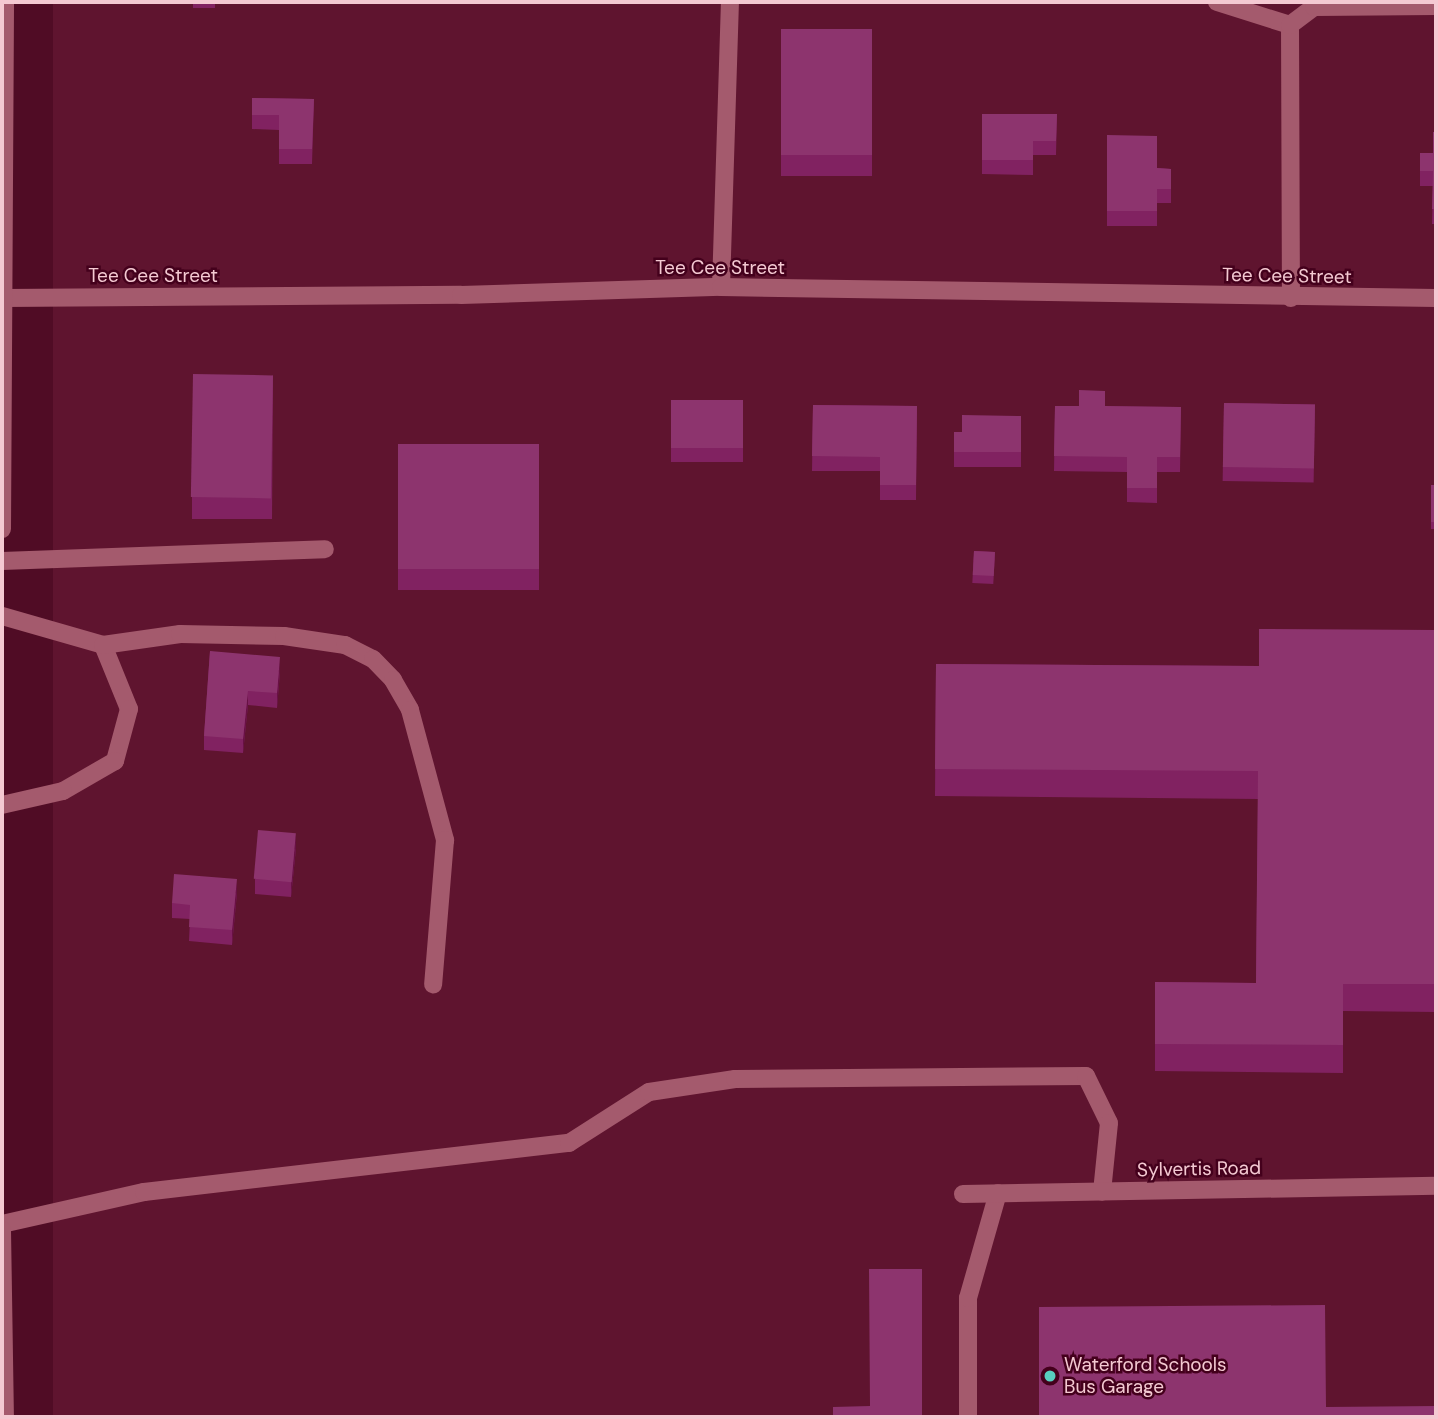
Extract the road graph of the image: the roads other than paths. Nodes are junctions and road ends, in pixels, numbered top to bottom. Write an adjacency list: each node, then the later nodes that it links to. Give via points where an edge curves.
1 (5, 2): 7 (street)
2 (730, 2): 6 (street)
3 (1217, 2): 5 (street)
4 (1436, 6): 5 (street, via 1314,7)
5 (1290, 25): 8 (street)
6 (721, 287): 7 (street, Tee Cee Street, via 461,295); 8 (street, Tee Cee Street)
7 (3, 298): 10 (street)
8 (1291, 298): 9 (street, Tee Cee Street)
9 (1436, 298)
10 (2, 529)
11 (325, 548): 12 (street)
12 (2, 561)
13 (2, 615): 14 (street)
14 (103, 645): 15 (street, via 129,709 115,761 63,791); 16 (street, via 180,634 284,636 345,645 373,659 393,680 410,710 445,840)
15 (2, 805)
16 (433, 985)
17 (1436, 1186): 18 (street, Sylvertis Road)
18 (1102, 1192): 20 (street, Sylvertis Road); 21 (street, via 1108,1124 1086,1076 735,1079 649,1092 569,1143 477,1150 144,1192)
19 (963, 1194): 20 (street, Sylvertis Road)
20 (998, 1194): 24 (street, via 968,1298)
21 (2, 1224)
22 (2, 1230): 23 (street)
23 (5, 1417)
24 (968, 1417)

